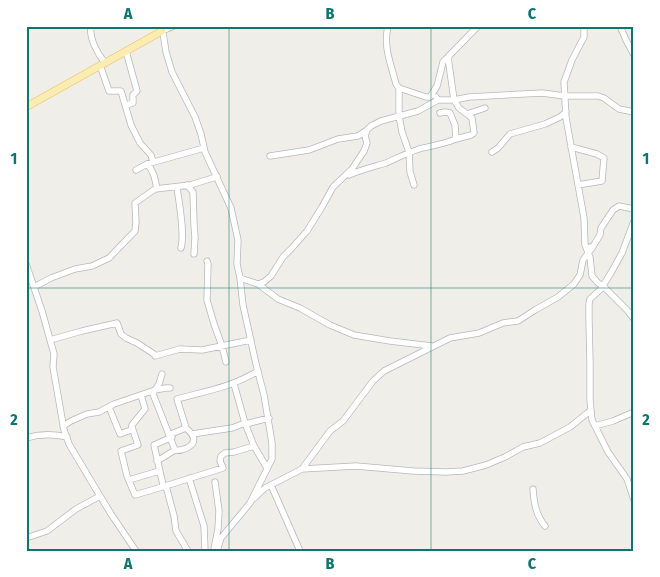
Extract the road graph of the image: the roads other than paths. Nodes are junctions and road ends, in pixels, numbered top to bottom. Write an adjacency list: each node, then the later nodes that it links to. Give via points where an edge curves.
1 (91, 26): 11 (street)
2 (174, 26): 7 (street)
3 (388, 26): 12 (street, via 385,46)
4 (478, 26): 10 (street)
5 (584, 26): 14 (street, via 584,37 564,82)
6 (620, 26): 9 (street)
7 (162, 29): 8 (main road); 28 (street, via 172,72 195,118)
8 (126, 51): 11 (main road); 17 (street, via 137,91 133,102)
9 (634, 54)
10 (448, 57): 13 (street, via 443,62); 16 (street)
11 (102, 64): 17 (street, via 109,90 121,91); 18 (main road)
12 (399, 88): 13 (street, via 426,97); 24 (street)
13 (433, 92): 15 (street)
14 (565, 96): 16 (street, via 542,93); 20 (street); 21 (street, via 598,96 619,109)
15 (438, 100): 16 (street); 24 (street, via 418,111)
16 (454, 100): 23 (street)
17 (126, 105): 32 (street, via 131,125)
18 (26, 107)
19 (485, 108): 23 (street)
20 (566, 112): 27 (street); 30 (street, via 545,124 510,134)
21 (634, 112)
22 (440, 113): 26 (street, via 450,113)
23 (467, 114): 26 (street, via 472,118 474,132)
24 (399, 116): 25 (street, via 381,121); 29 (street)
25 (367, 130): 31 (street, via 358,136 338,139 309,150); 36 (street, via 364,151)
26 (456, 139): 29 (street)
27 (571, 147): 39 (street); 39 (street, via 604,158 602,181)
28 (204, 148): 32 (street); 35 (street)
29 (409, 152): 36 (street); 38 (street)
30 (492, 152)
31 (270, 156)
32 (154, 162): 33 (street)
33 (147, 164): 34 (street); 41 (street, via 155,176)
34 (136, 170)
35 (217, 176): 37 (street); 49 (street, via 231,208 238,240)
36 (345, 177): 50 (street, via 333,187 307,231 271,276)
37 (187, 185): 40 (street); 46 (street, via 193,192)
38 (414, 185)
39 (578, 185): 45 (street, via 585,245)
40 (177, 187): 41 (street); 44 (street)
41 (157, 189): 52 (street, via 135,202 135,231 109,258)
42 (634, 208): 45 (street, via 619,206 612,210)
43 (634, 221): 51 (street, via 622,254)
44 (181, 248)
45 (590, 250): 51 (street, via 592,276); 57 (street, via 574,284 558,297 518,321 450,338)
46 (194, 254)
47 (207, 261): 56 (street, via 208,300)
48 (26, 264): 52 (street)
49 (240, 278): 50 (street); 55 (street)
50 (258, 284): 57 (street, via 278,299 354,335)
51 (603, 286): 53 (street); 66 (street, via 592,296 589,304)
52 (34, 287): 54 (street)
53 (634, 319)
54 (50, 340): 56 (street, via 117,323 121,334 155,355 180,349 202,350); 70 (street)
55 (251, 340): 56 (street); 59 (street)
56 (222, 346): 58 (street)
57 (434, 346): 82 (street, via 384,371 373,381)
58 (226, 362)
59 (258, 371): 61 (street); 68 (street)
60 (162, 374): 63 (street)
61 (234, 384): 69 (street); 73 (street, via 177,399)
62 (170, 388): 63 (street)
63 (155, 390): 64 (street); 77 (street, via 153,394)
64 (141, 395): 65 (street); 72 (street, via 145,409)
65 (109, 407): 70 (street); 72 (street, via 120,434)
66 (590, 411): 71 (street); 82 (street, via 570,427 540,443 463,471 356,466)
67 (634, 412): 71 (street)
68 (269, 418): 69 (street); 81 (street, via 272,459)
69 (245, 423): 74 (street); 78 (street)
70 (63, 426): 75 (street)
71 (595, 426): 90 (street)
72 (132, 428): 85 (street, via 138,445 121,452)
73 (186, 428): 74 (street); 77 (street, via 171,434)
74 (192, 434): 79 (street, via 192,445)
75 (67, 437): 76 (street); 91 (street)
76 (26, 438)
77 (171, 438): 79 (street); 80 (street, via 154,445)
78 (254, 446): 81 (street); 84 (street, via 225,453 220,461 223,468)
79 (175, 450): 80 (street)
80 (157, 461): 83 (street)
81 (267, 468): 93 (street)
82 (302, 469): 87 (street)
83 (159, 471): 85 (street); 88 (street)
84 (190, 478): 88 (street); 98 (street, via 204,526)
85 (129, 480): 88 (street, via 135,495)
86 (215, 482): 99 (street, via 219,511)
87 (271, 485): 93 (street); 100 (street)
88 (164, 486): 97 (street, via 176,531)
89 (533, 489): 94 (street, via 536,511)
90 (632, 492): 92 (street)
91 (100, 496): 95 (street, via 47,531); 96 (street)
92 (634, 500)
93 (250, 503): 99 (street)
94 (546, 526)
95 (26, 538)
96 (136, 551)
97 (188, 551)
98 (205, 551)
99 (215, 551)
100 (300, 551)

